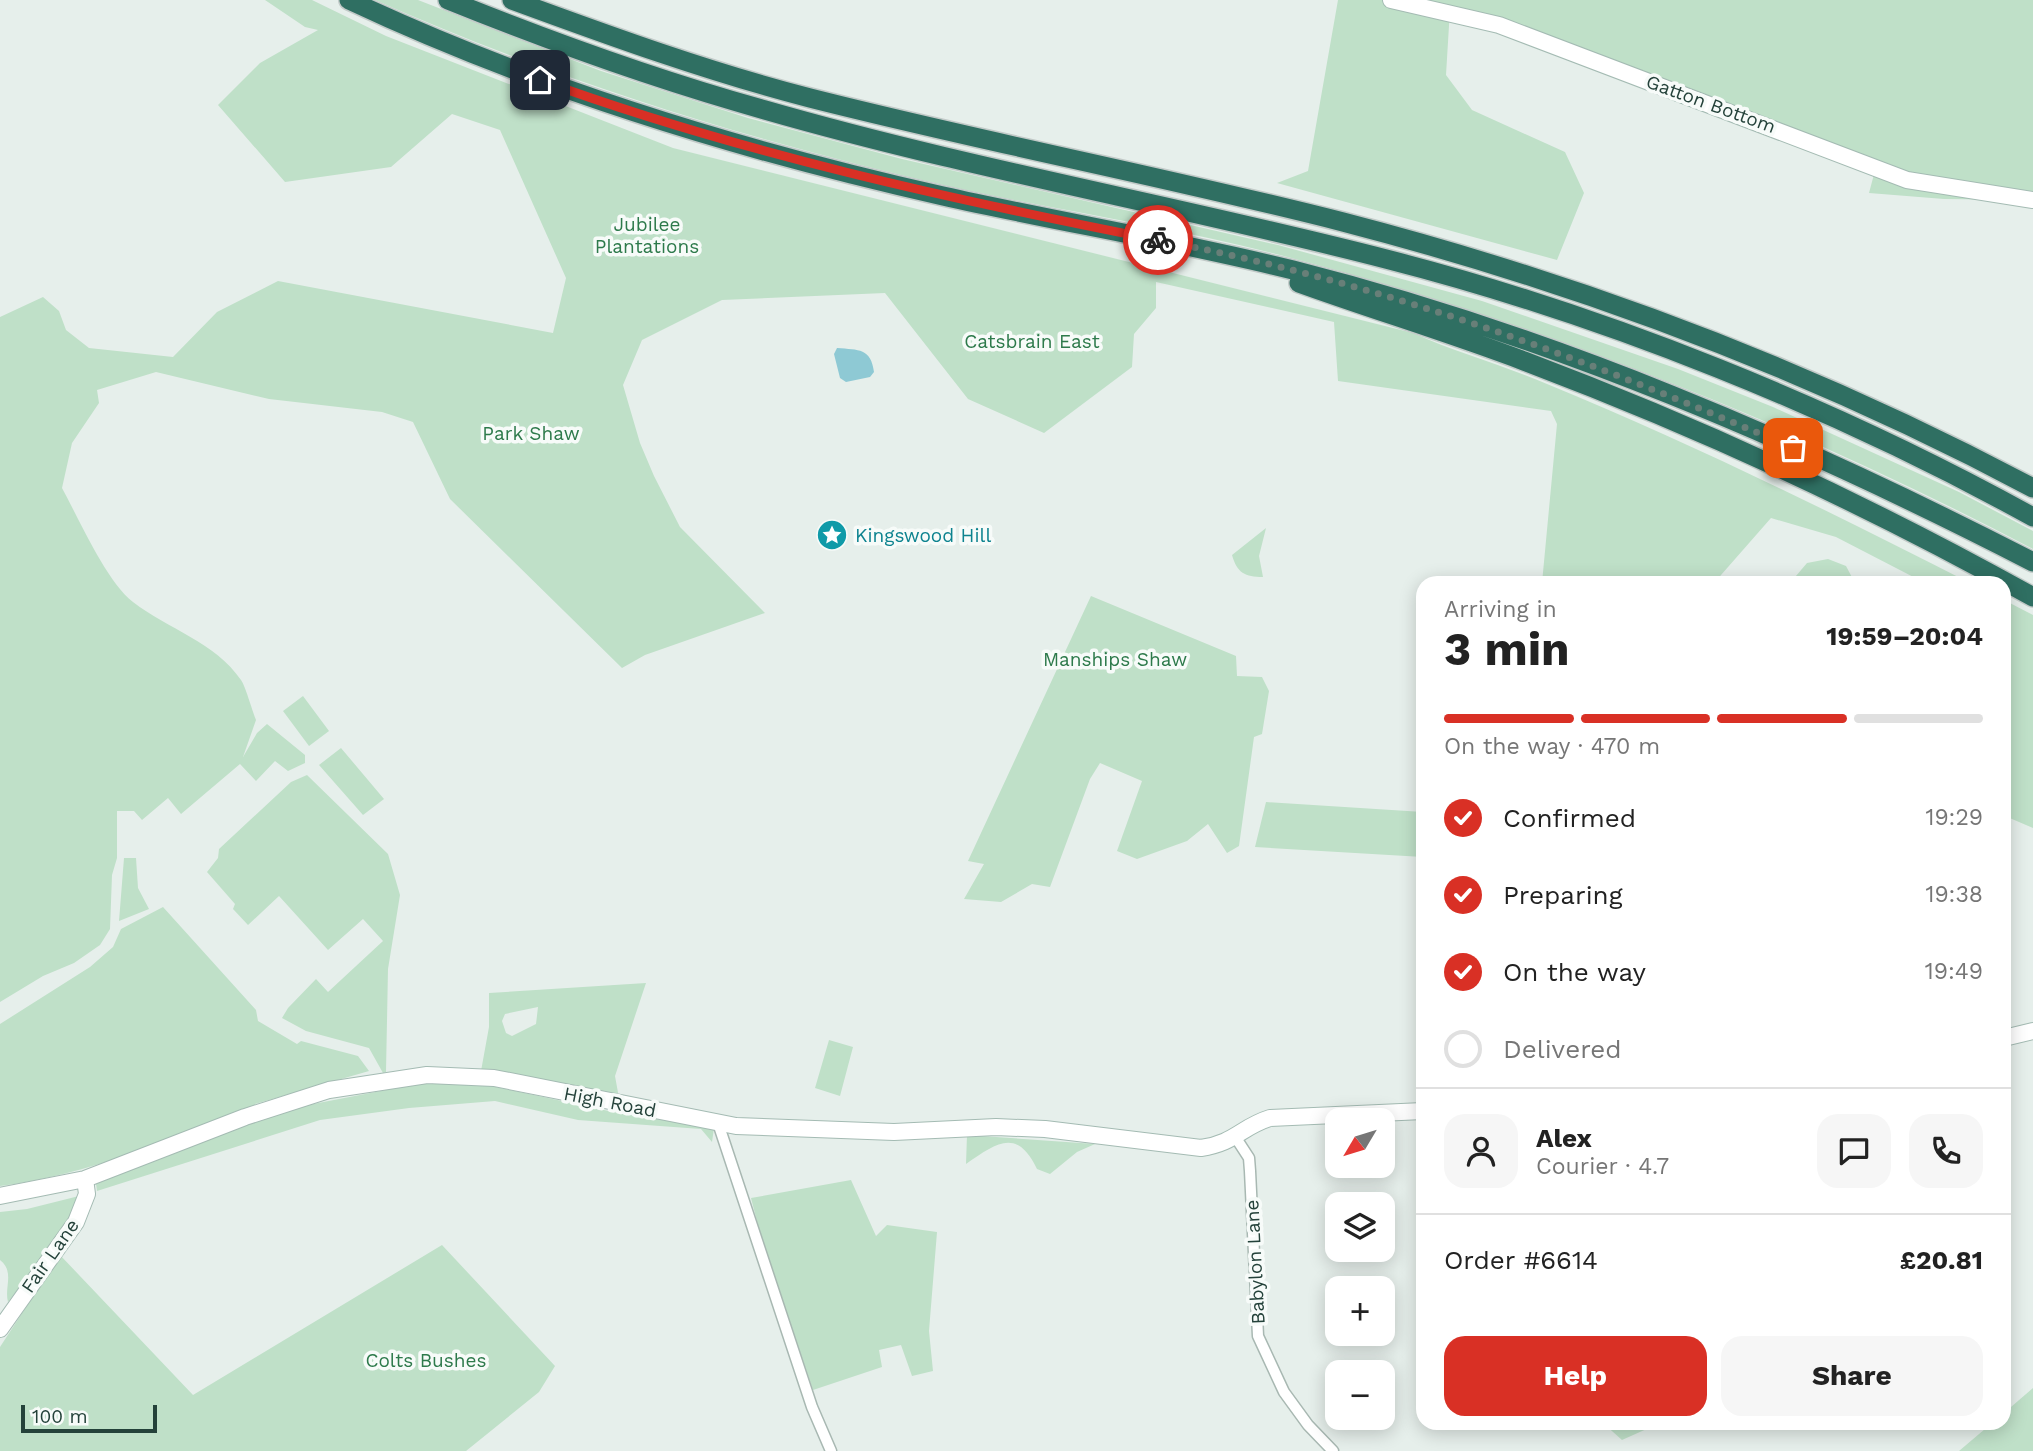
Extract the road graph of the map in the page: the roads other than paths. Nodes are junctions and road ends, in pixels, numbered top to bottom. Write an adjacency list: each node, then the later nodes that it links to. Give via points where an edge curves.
1 (349, 0): 6 (highway, via 517,72 701,133 939,195)
2 (448, 0): 8 (highway, via 628,68 769,111 1389,260 1533,302 1820,411)
3 (512, 0): 7 (highway, via 668,56 807,97 1343,222 1537,279 1651,317 1813,382)
4 (1391, 0): 5 (street, Gatton Bottom, via 1499,25 1907,180)
5 (2033, 200)
6 (1199, 248): 9 (highway, via 1438,310 1649,386 1806,453); 10 (highway, via 1526,361 1652,412 1842,497)
7 (2033, 488)
8 (2033, 517)
9 (2033, 562)
10 (1993, 576)
11 (2011, 585): 12 (highway)
12 (2033, 597)
13 (2033, 1031): 14 (street)
14 (2011, 1036)
15 (1416, 1111): 17 (street, High Road, via 1270,1118 1256,1122)
16 (718, 1123): 17 (street, High Road, via 894,1132 1045,1129 1201,1148); 18 (street, High Road, via 494,1078 427,1075 329,1090 245,1117); 21 (street, via 812,1407)
17 (1236, 1138): 22 (street, Babylon Lane, via 1249,1158 1258,1336 1284,1392)
18 (85, 1180): 19 (street, High Road); 20 (street, Fair Lane, via 87,1194 76,1222)
19 (0, 1196)
20 (0, 1329)
21 (831, 1451)
22 (1333, 1451)

